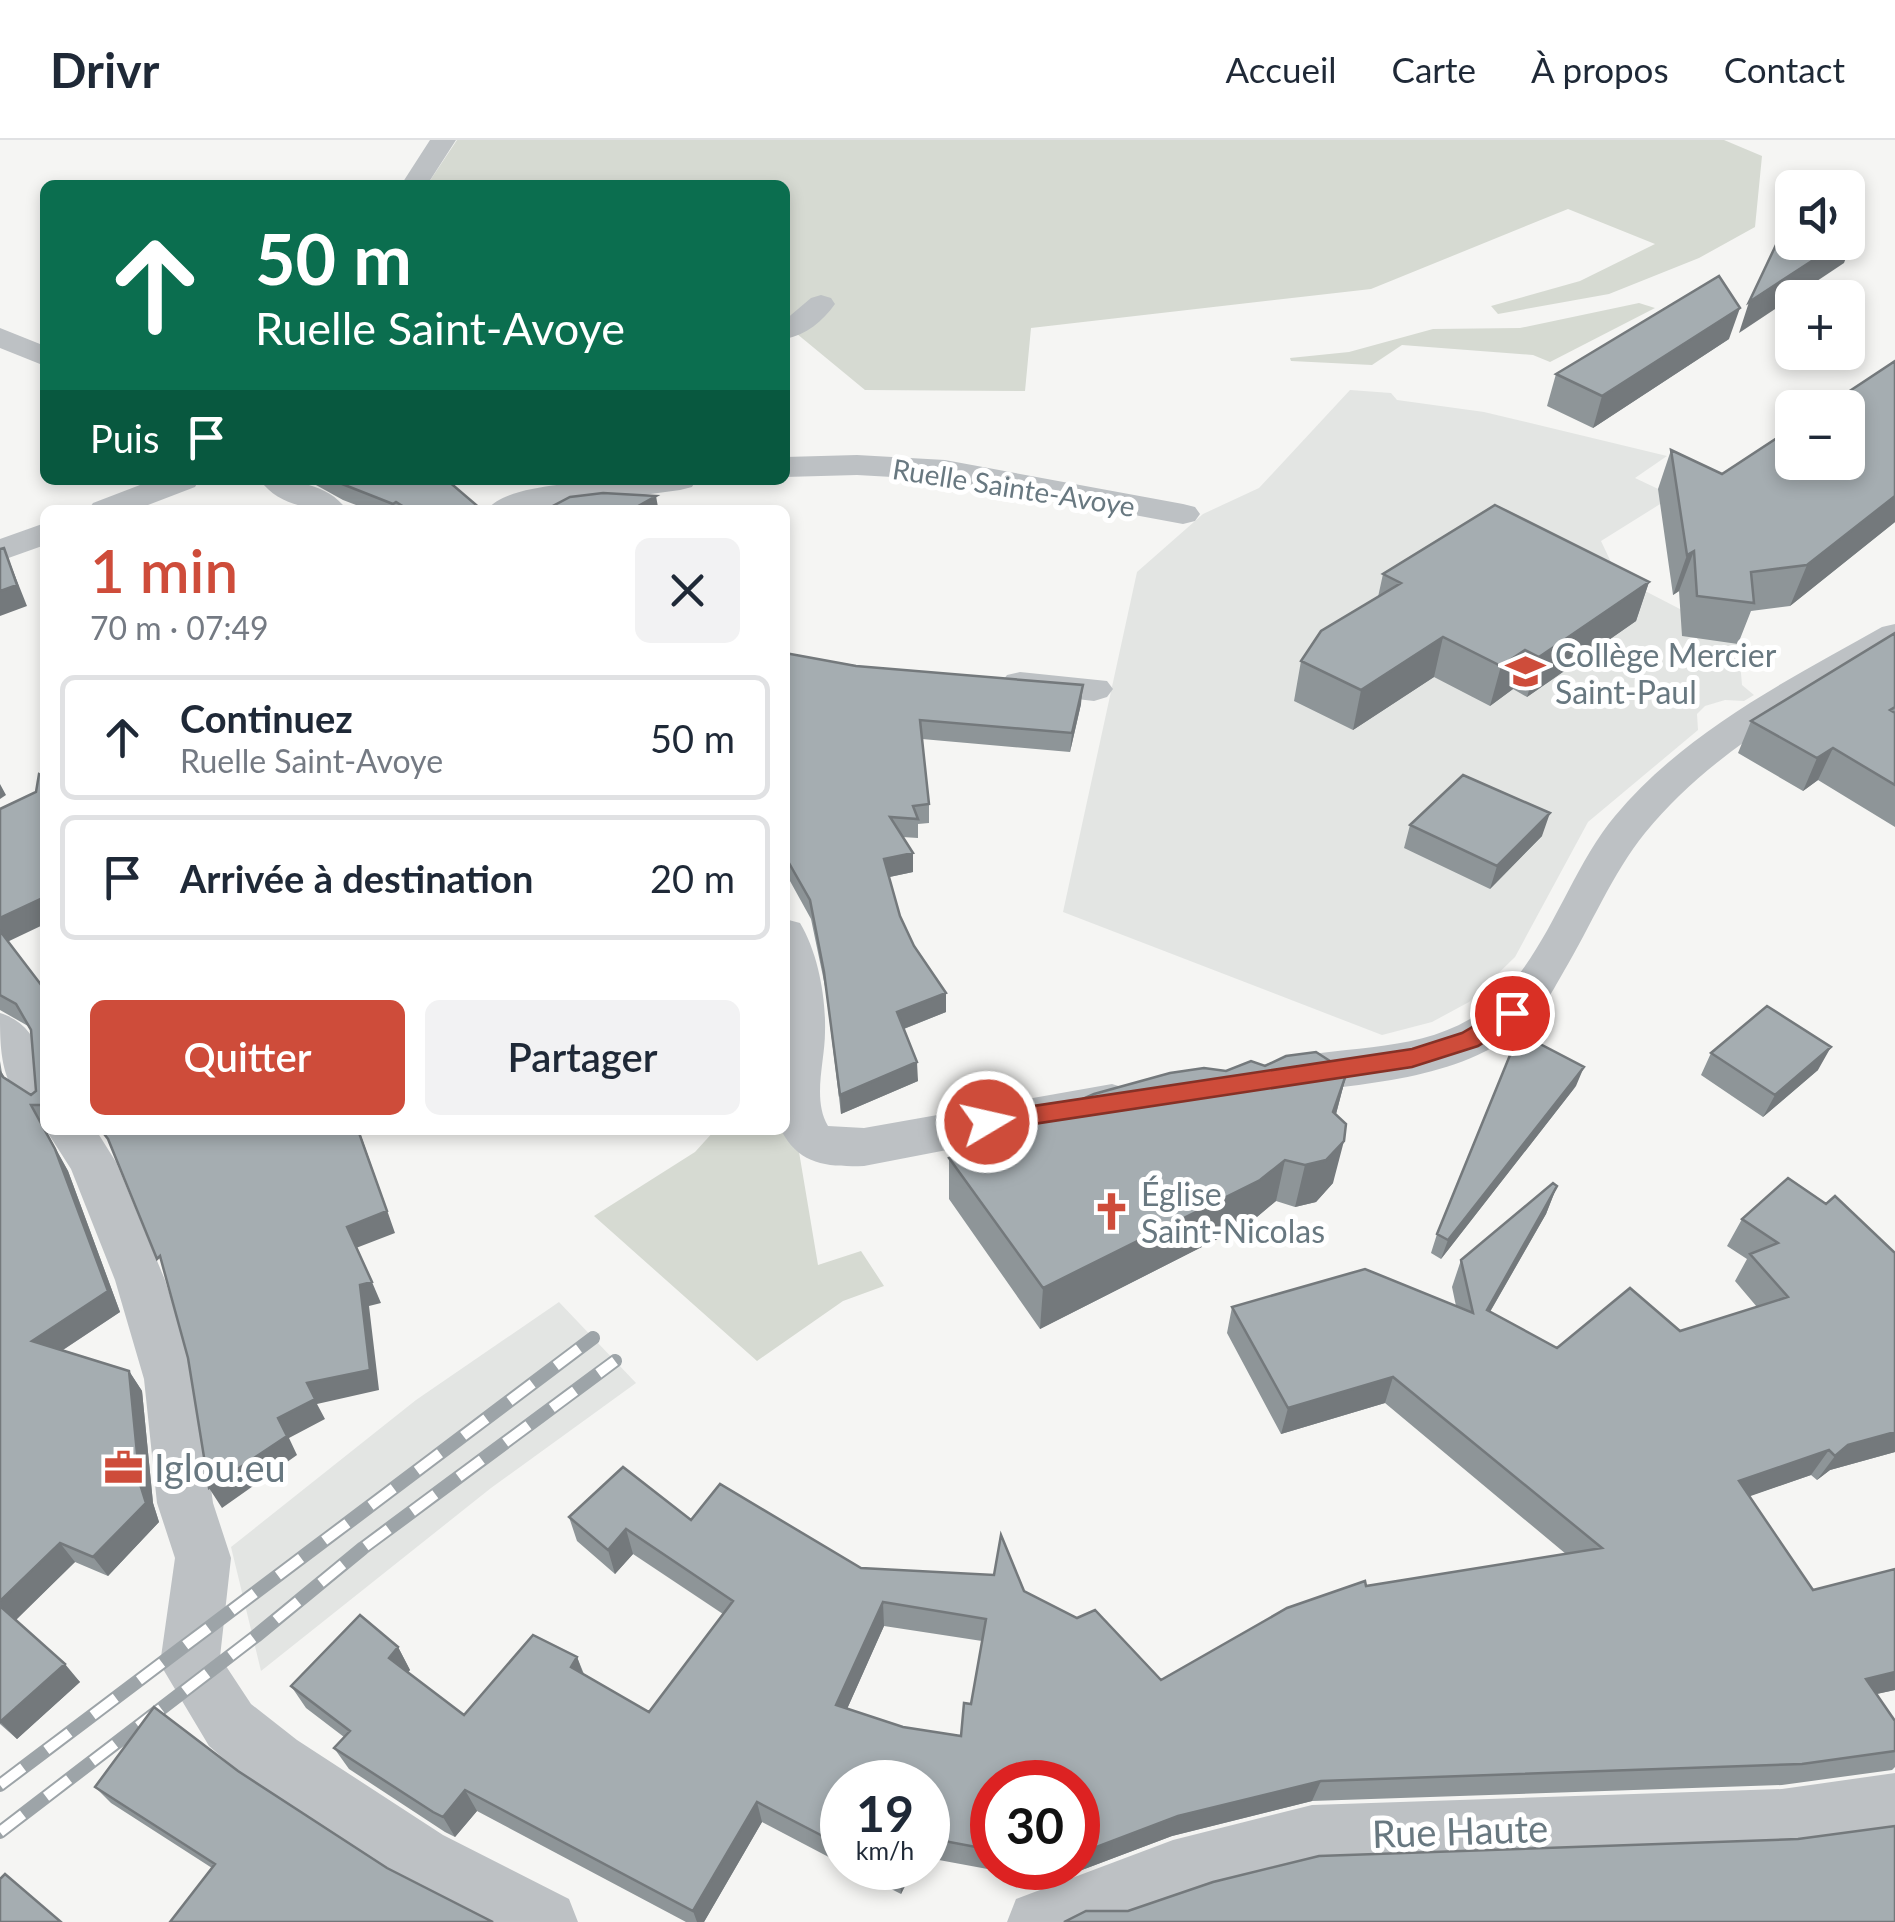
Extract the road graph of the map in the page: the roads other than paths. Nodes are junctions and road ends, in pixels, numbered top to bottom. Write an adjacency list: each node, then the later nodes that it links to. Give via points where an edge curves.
1 (443, 140): 2 (street)
2 (417, 180)
3 (821, 304): 4 (street)
4 (790, 329)
5 (0, 337): 6 (street)
6 (40, 355)
7 (0, 364): 8 (street)
8 (40, 378)
9 (790, 467): 16 (street, Ruelle Sainte-Avoye, via 945,470)
10 (170, 485): 13 (street)
11 (285, 485): 14 (street)
12 (642, 485): 15 (street)
13 (119, 505)
14 (321, 505)
15 (516, 505)
16 (1183, 514)
17 (40, 535): 18 (street)
18 (0, 551)
19 (1895, 635): 24 (street, via 1697,756 1632,821 1598,867 1565,933 1512,1013 1470,1040 1412,1058)
20 (984, 680): 21 (street)
21 (1094, 689)
22 (790, 960): 26 (street, via 804,1031 798,1106 810,1137 831,1148)
23 (0, 1030): 25 (street)
24 (1246, 1082)
25 (40, 1088)
26 (1153, 1096)
27 (73, 1135): 29 (street, via 92,1162 140,1280 170,1380 185,1503 203,1558 190,1664 230,1725 275,1762 421,1857)
28 (1895, 1804): 30 (street, Rue Haute, via 1782,1820 1312,1836 1190,1863)
29 (546, 1922)
30 (1039, 1922)

